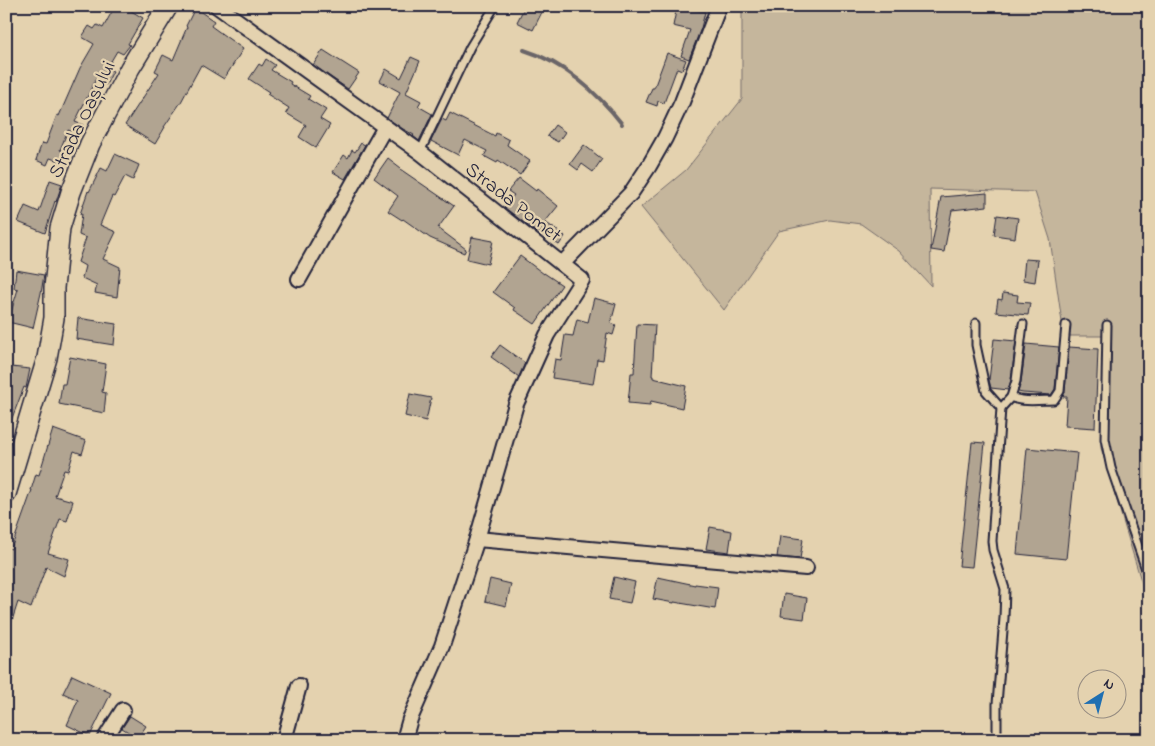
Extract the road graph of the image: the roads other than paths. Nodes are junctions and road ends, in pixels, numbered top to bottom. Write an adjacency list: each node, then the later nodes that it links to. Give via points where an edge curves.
1 (168, 6): 15 (main road, Strada Oașului, via 130,68 90,144 70,192 60,228 54,318 47,358)
2 (217, 6): 5 (street, Strada Pomet)
3 (495, 6): 6 (lane, via 470,47)
4 (719, 6): 7 (street, Strada Pomet, via 682,102 649,166 631,192)
5 (385, 127): 6 (street, Strada Pomet); 8 (street)
6 (420, 152): 7 (street, Strada Pomet)
7 (562, 264): 16 (street, via 582,280 547,334 516,404)
8 (299, 279)
9 (976, 323): 14 (lane, via 976,345 986,391)
10 (1023, 324): 13 (lane)
11 (1066, 325): 13 (lane, via 1060,391 1054,400)
12 (1107, 325): 18 (lane, via 1105,439 1111,468)
13 (1011, 397): 14 (lane)
14 (1000, 408): 24 (lane, via 992,541 1005,589)
15 (6, 494)
16 (477, 539): 17 (street); 23 (street, via 442,646)
17 (806, 568)
18 (1149, 578)
19 (299, 686): 22 (street)
20 (123, 710): 21 (street)
21 (104, 740)
22 (284, 740)
23 (404, 740)
24 (997, 740)

